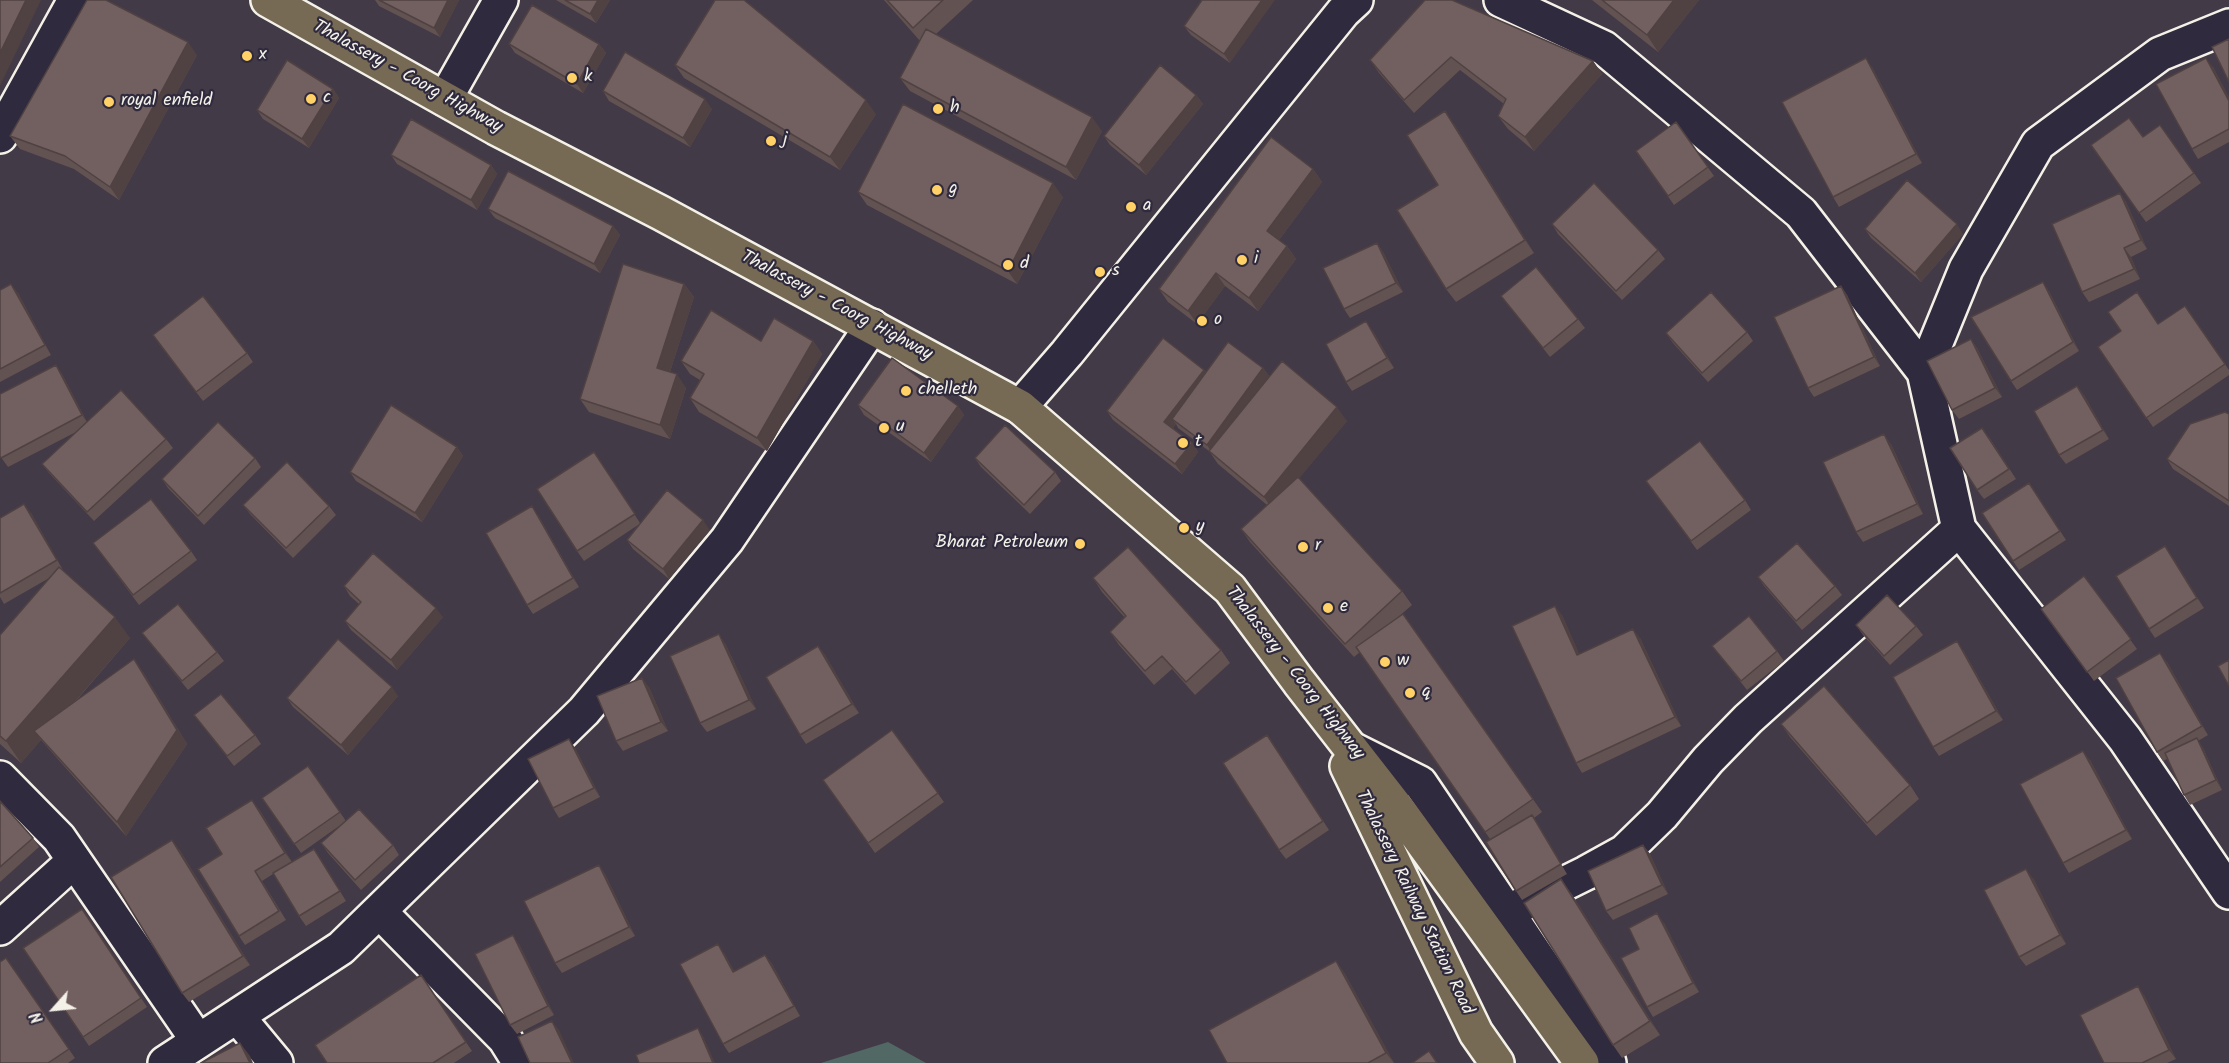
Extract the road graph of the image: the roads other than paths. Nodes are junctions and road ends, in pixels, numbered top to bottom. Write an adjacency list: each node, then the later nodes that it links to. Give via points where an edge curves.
1 (75, 0): 8 (street)
2 (268, 0): 7 (main road, Thalassery - Coorg Highway)
3 (501, 0): 7 (street)
4 (1501, 0): 10 (street, via 1604,48 1801,213)
5 (1342, 4): 11 (street, via 1068,353)
6 (2229, 26): 10 (street, via 2160,54 2038,144 1966,269)
7 (445, 99): 9 (main road, Thalassery - Coorg Highway)
8 (0, 136)
9 (872, 326): 11 (main road, Thalassery - Coorg Highway); 18 (street, via 727,540 584,711)
10 (1924, 372): 12 (street)
11 (1020, 407): 13 (main road, Thalassery - Coorg Highway, via 1230,589)
12 (1959, 529): 17 (street, via 2125,739); 19 (street, via 1748,719 1624,852)
13 (1319, 708): 14 (main road, Thalassery - Coorg Highway); 26 (main road, Thalassery Railway Station Road, via 1476,1033)
14 (1350, 748): 19 (street, via 1420,783); 27 (main road, Thalassery - Coorg Highway)
15 (0, 778): 16 (street, via 59,838)
16 (74, 861): 20 (street); 22 (street)
17 (2229, 892)
18 (379, 911): 21 (street, via 340,948); 25 (street, via 506,1039)
19 (1507, 912): 28 (street)
20 (0, 928)
21 (237, 1016): 22 (street); 24 (street)
22 (198, 1041): 23 (street)
23 (165, 1063)
24 (276, 1063)
25 (520, 1063)
26 (1497, 1063)
27 (1582, 1063)
28 (1610, 1063)

